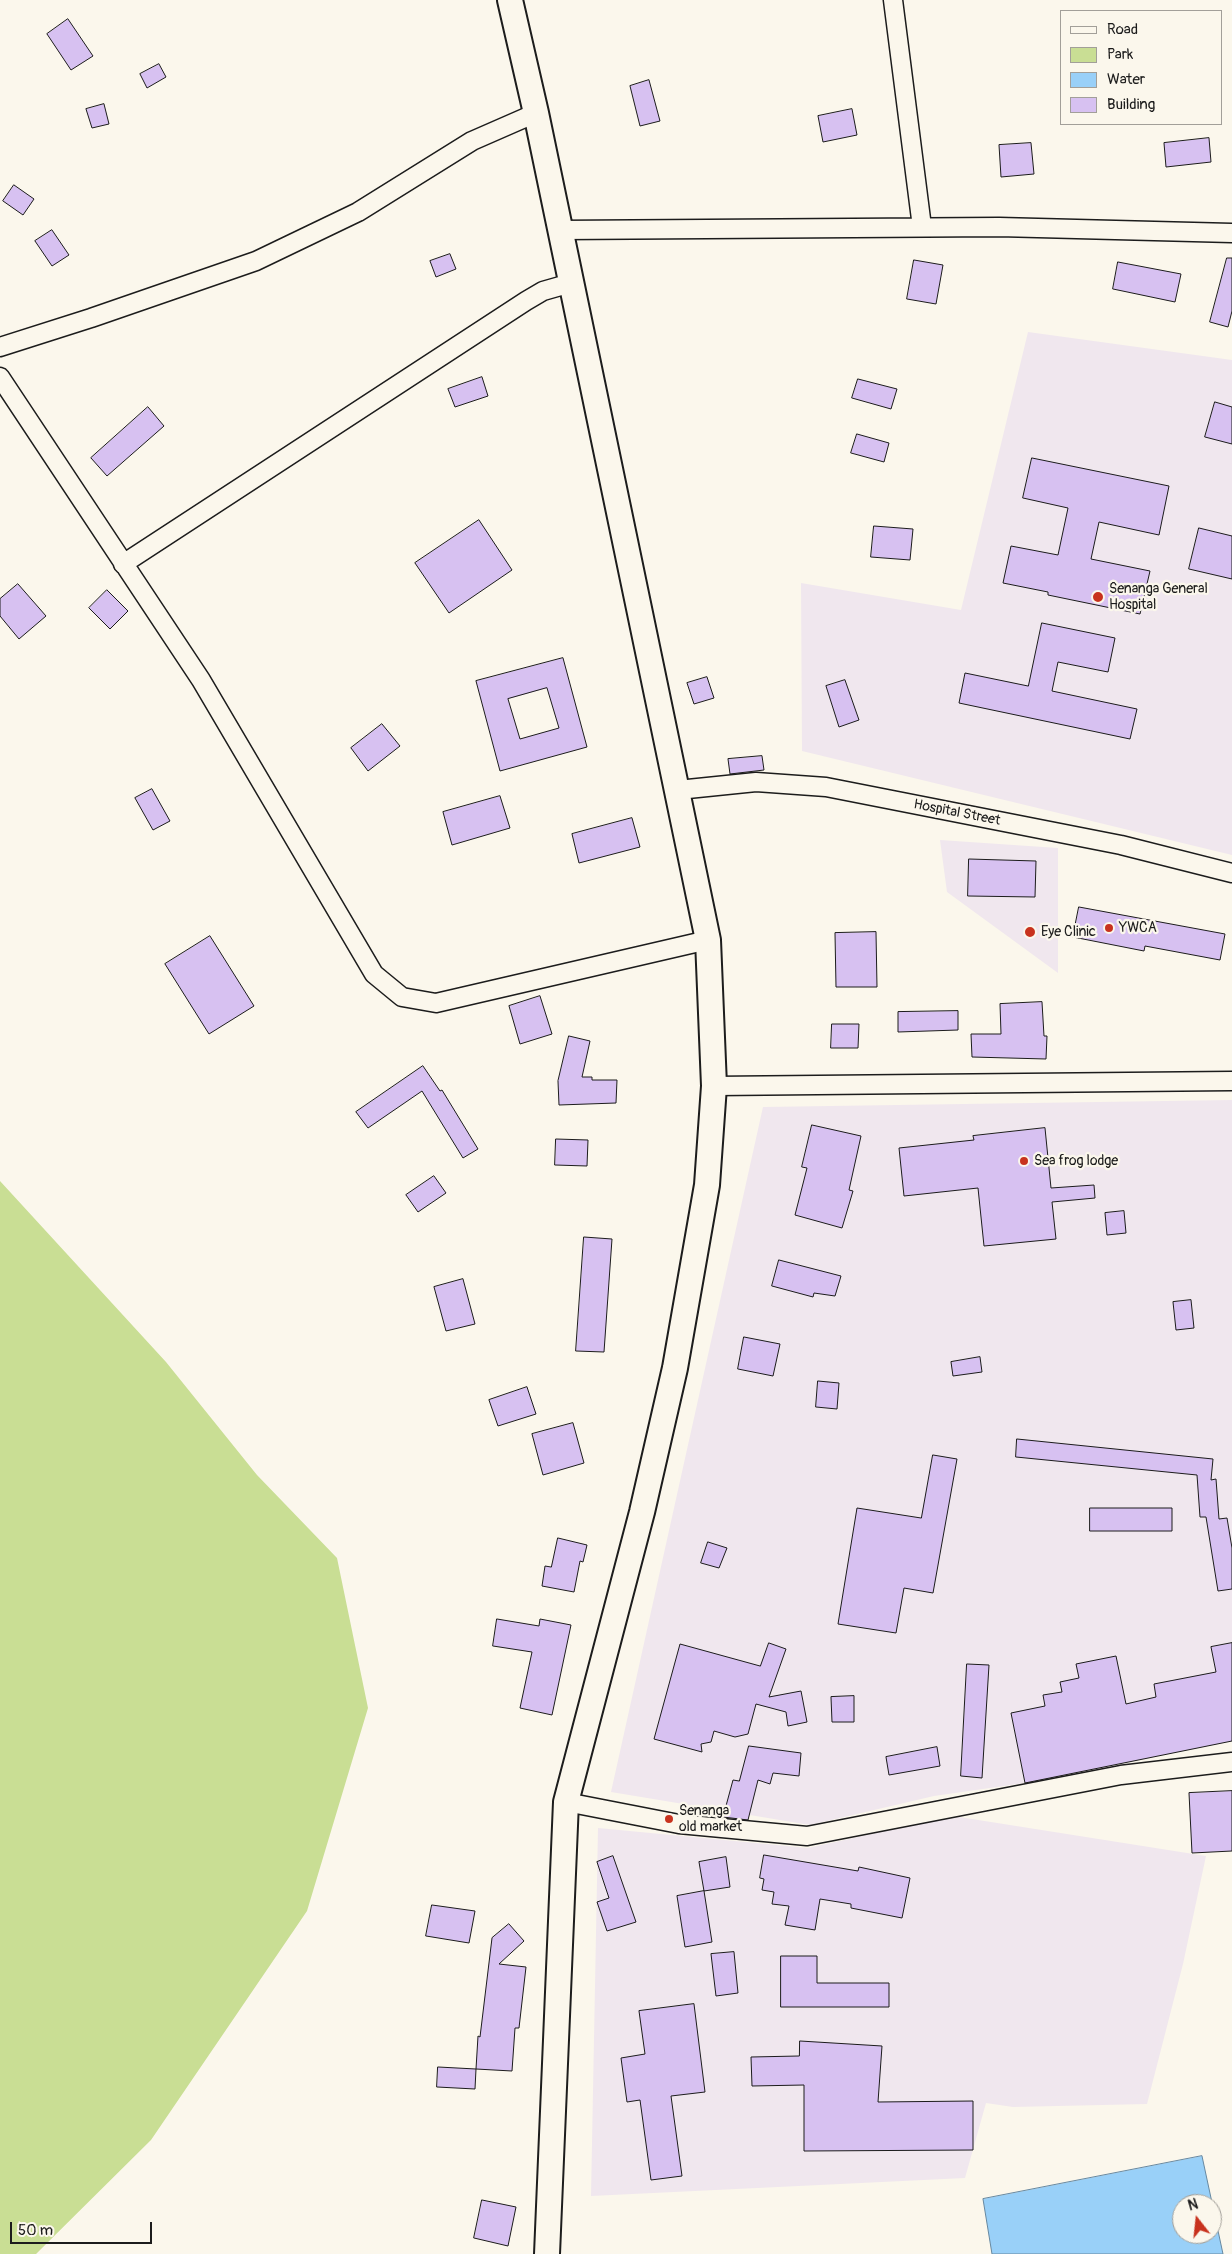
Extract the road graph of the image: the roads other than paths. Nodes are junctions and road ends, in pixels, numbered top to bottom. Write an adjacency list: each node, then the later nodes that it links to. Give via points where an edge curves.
1 (510, 0): 3 (street)
2 (893, 0): 4 (street)
3 (536, 113): 5 (street); 8 (street, via 472,141 358,212 256,261)
4 (922, 227): 5 (street); 6 (street)
5 (560, 230): 7 (street)
6 (1232, 233)
7 (571, 283): 10 (street, via 549,288 526,301); 11 (street)
8 (0, 347)
9 (0, 377): 10 (street)
10 (124, 564): 13 (street, via 201,680 374,974 402,997 436,1003)
11 (678, 790): 12 (street, Hospital Street, via 756,782 826,787 1121,845); 13 (street)
12 (1232, 873)
13 (708, 940): 15 (street)
14 (1232, 1081): 15 (street)
15 (714, 1086): 17 (street, via 707,1184 675,1368 642,1512)
16 (1232, 1762): 17 (street, via 1121,1775 807,1836 679,1824)
17 (566, 1802): 18 (street)
18 (547, 2254)

